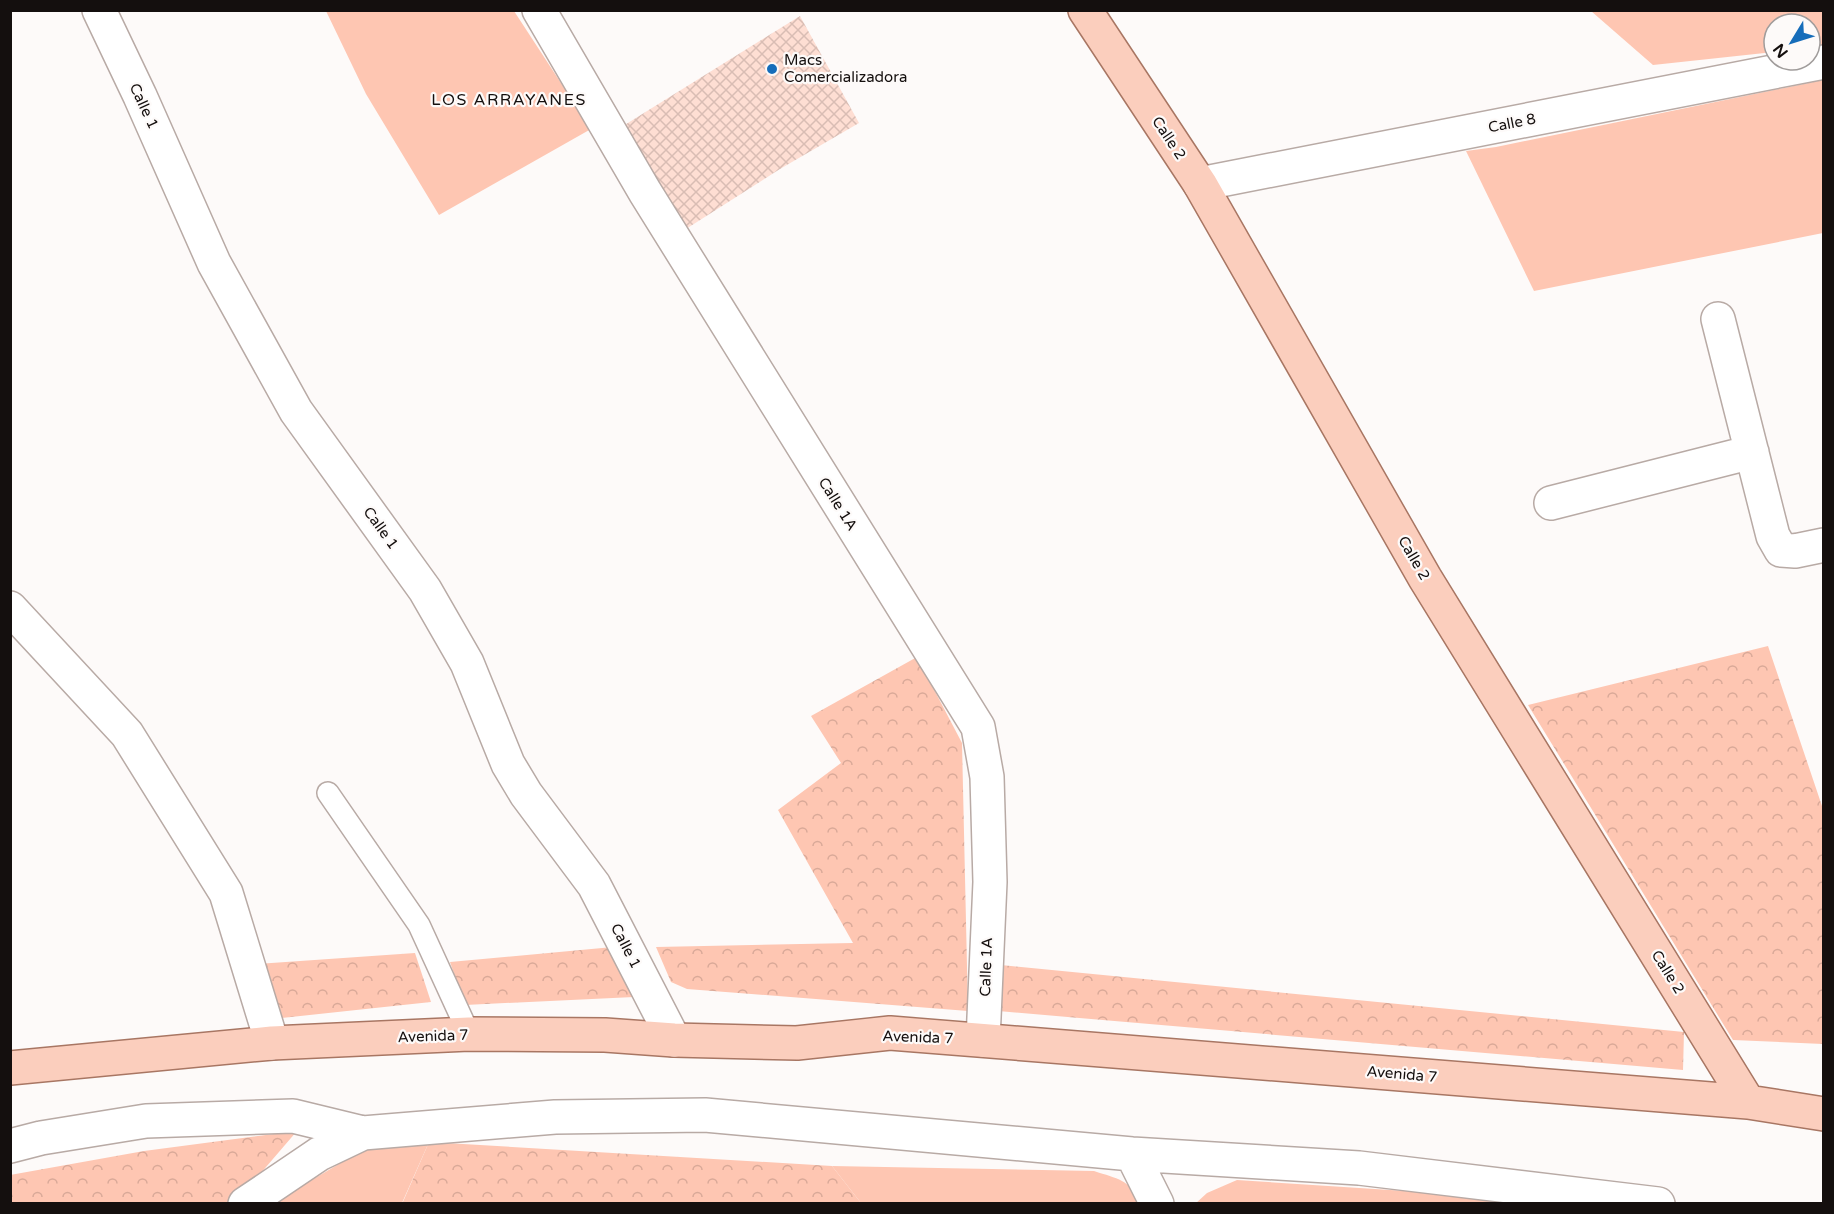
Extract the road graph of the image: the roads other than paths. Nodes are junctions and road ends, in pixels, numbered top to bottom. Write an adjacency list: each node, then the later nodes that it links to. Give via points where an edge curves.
1 (99, 10): 13 (street, Calle 1, via 214,263 296,411 425,590 467,663 508,764 594,885)
2 (539, 10): 14 (street, Calle 1A, via 645,192 978,727 987,777 990,882)
3 (1085, 10): 5 (main road, Calle 2)
4 (1824, 62): 5 (street, Calle 8)
5 (1200, 184): 17 (main road, Calle 2, via 1425,578)
6 (1718, 319): 7 (street)
7 (1752, 452): 8 (street); 9 (street, via 1773,536 1781,550)
8 (1551, 503)
9 (1824, 545)
10 (10, 608): 15 (street, via 127,734 226,893)
11 (328, 793): 12 (lane, via 420,925)
12 (469, 1035): 13 (main road, Avenida 7, via 604,1035); 15 (main road, Avenida 7)
13 (674, 1040): 14 (main road, Avenida 7, via 797,1043 890,1033)
14 (983, 1040): 17 (main road, Avenida 7)
15 (272, 1043): 16 (main road, Avenida 7)
16 (10, 1068)
17 (1748, 1102): 18 (main road, Avenida 7)
18 (1824, 1114)
19 (363, 1133): 20 (street, via 293,1116 157,1120); 21 (street, via 555,1117 705,1115); 23 (street, via 319,1154)
20 (10, 1146)
21 (1132, 1155): 22 (street, via 1359,1168); 24 (street)
22 (1614, 1201): 25 (street)
23 (245, 1203)
24 (1157, 1203)
25 (1658, 1203)

